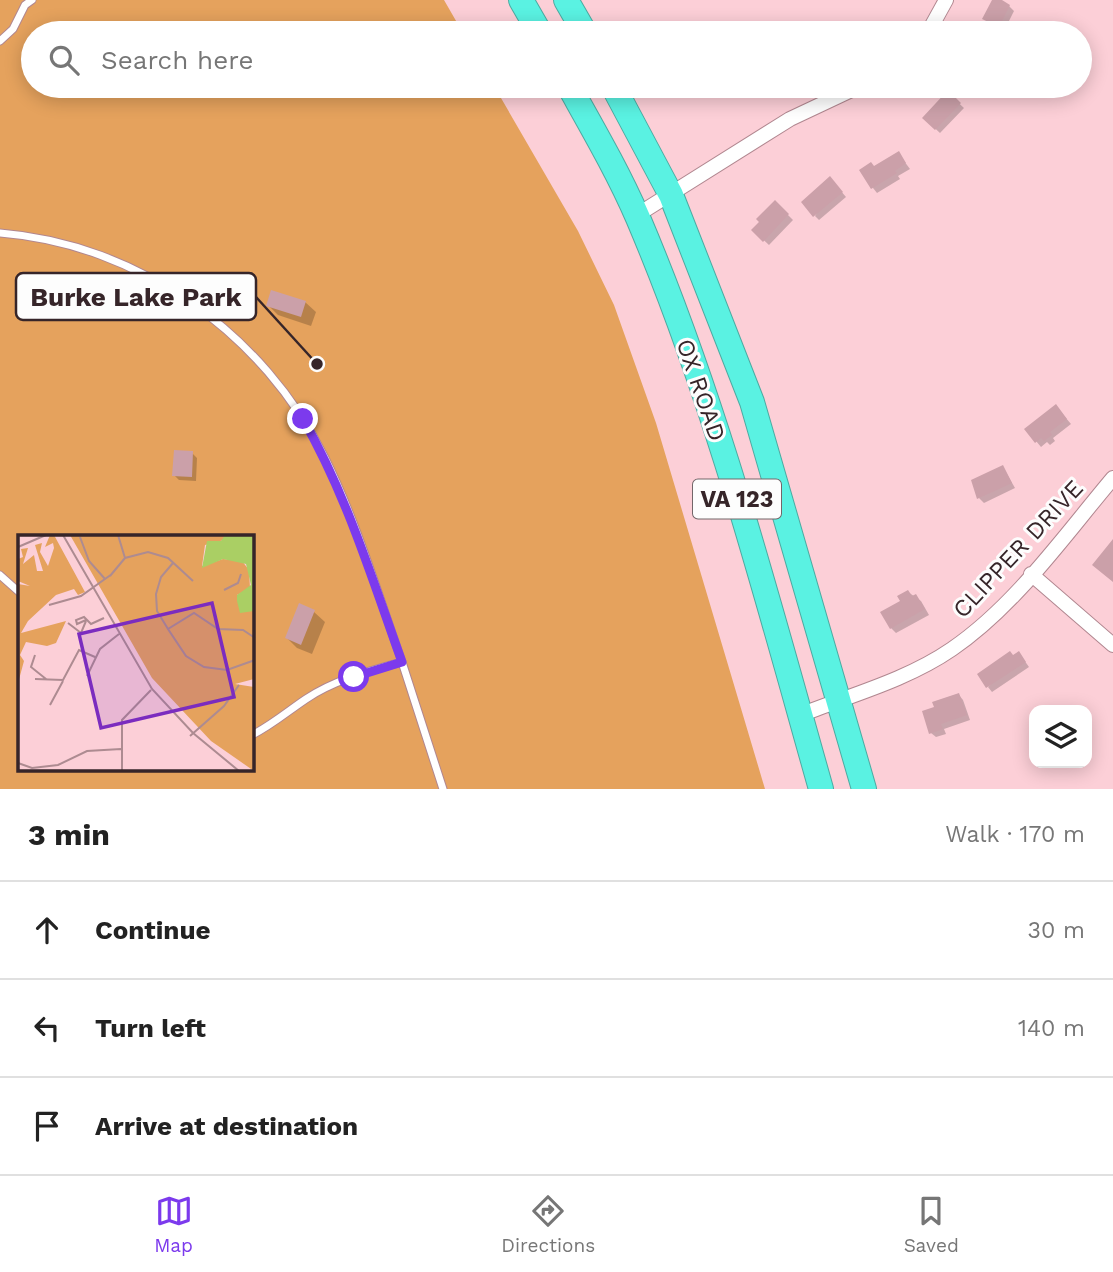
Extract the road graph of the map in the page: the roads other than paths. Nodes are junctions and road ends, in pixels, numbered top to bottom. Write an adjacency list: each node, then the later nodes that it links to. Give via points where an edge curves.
1 (32, 0): 8 (lane)
2 (521, 0): 5 (highway)
3 (566, 0): 6 (highway)
4 (946, 0): 7 (street)
5 (533, 21)
6 (578, 21)
7 (934, 21)
8 (0, 41)
9 (576, 98): 13 (highway, OX ROAD / VA 123)
10 (619, 98): 12 (highway, OX ROAD / VA 123)
11 (835, 98): 12 (street, via 790,119)
12 (671, 195): 13 (street); 21 (highway, OX ROAD / VA 123, via 752,402)
13 (637, 215): 22 (highway, OX ROAD / VA 123, via 726,462)
14 (0, 233): 20 (lane, via 70,246 129,267 182,296 239,341 289,398 325,457)
15 (1113, 478): 16 (street, CLIPPER DRIVE)
16 (1031, 574): 19 (street); 21 (street, CLIPPER DRIVE, via 999,610 951,650 904,675)
17 (0, 575): 18 (lane)
18 (18, 591)
19 (1113, 645)
20 (402, 662): 23 (lane, via 331,685); 24 (lane)
21 (839, 700): 22 (street, CLIPPER DRIVE); 26 (highway, OX ROAD / VA 123)
22 (800, 715): 25 (highway, OX ROAD / VA 123)
23 (254, 734)
24 (443, 789)
25 (821, 789)
26 (864, 789)

